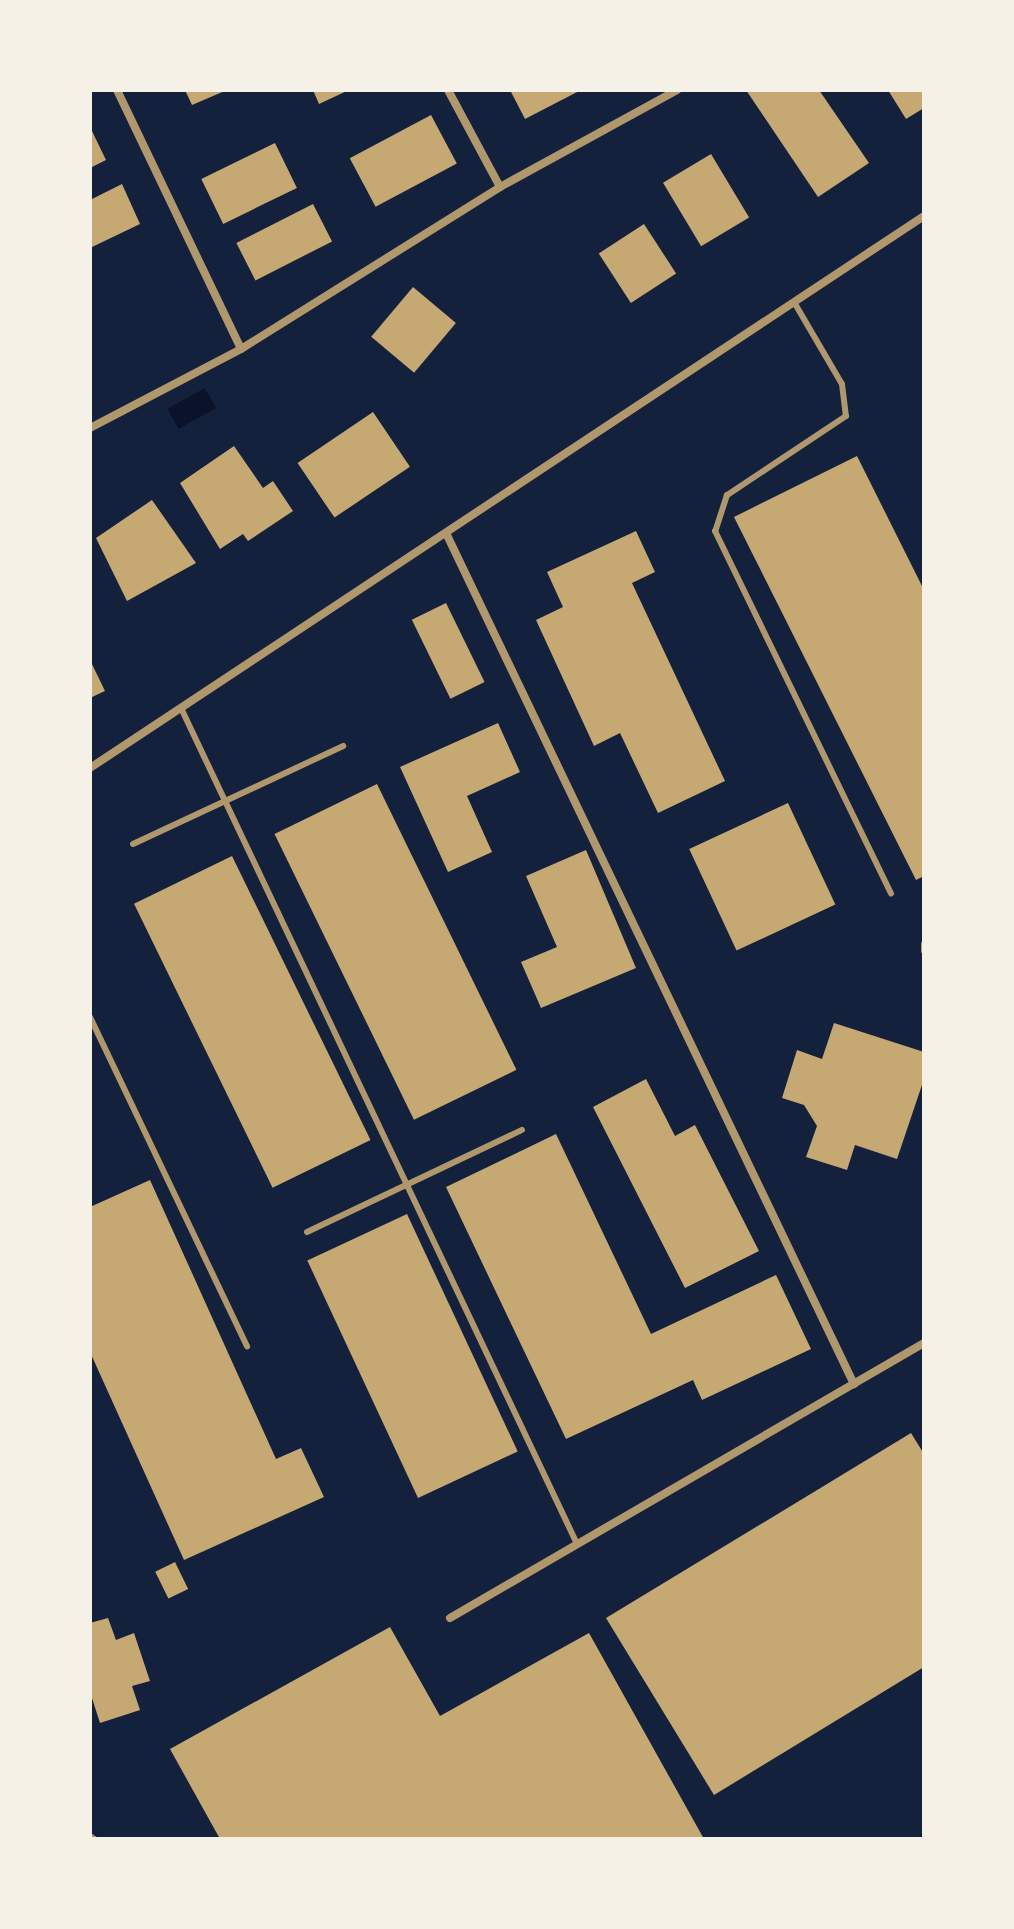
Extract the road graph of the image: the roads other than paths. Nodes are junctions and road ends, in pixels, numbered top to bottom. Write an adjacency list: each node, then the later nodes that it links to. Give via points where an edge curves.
1 (117, 90): 7 (street)
2 (448, 90): 4 (street)
3 (677, 90): 4 (street)
4 (500, 187): 7 (street)
5 (924, 216): 6 (street)
6 (794, 302): 9 (street); 15 (lane, via 842,384 846,416 727,495 715,531)
7 (241, 349): 8 (street)
8 (90, 428)
9 (446, 533): 10 (street); 24 (street)
10 (181, 708): 12 (street); 13 (lane)
11 (343, 746): 13 (lane)
12 (90, 768)
13 (226, 800): 14 (lane); 20 (lane)
14 (133, 844)
15 (891, 893)
16 (924, 944): 17 (lane)
17 (924, 951)
18 (90, 1017): 23 (lane)
19 (522, 1130): 20 (lane)
20 (409, 1184): 21 (lane); 25 (lane)
21 (307, 1232)
22 (924, 1343): 24 (street)
23 (247, 1346)
24 (854, 1384): 25 (street)
25 (577, 1544): 26 (street)
26 (450, 1618)

